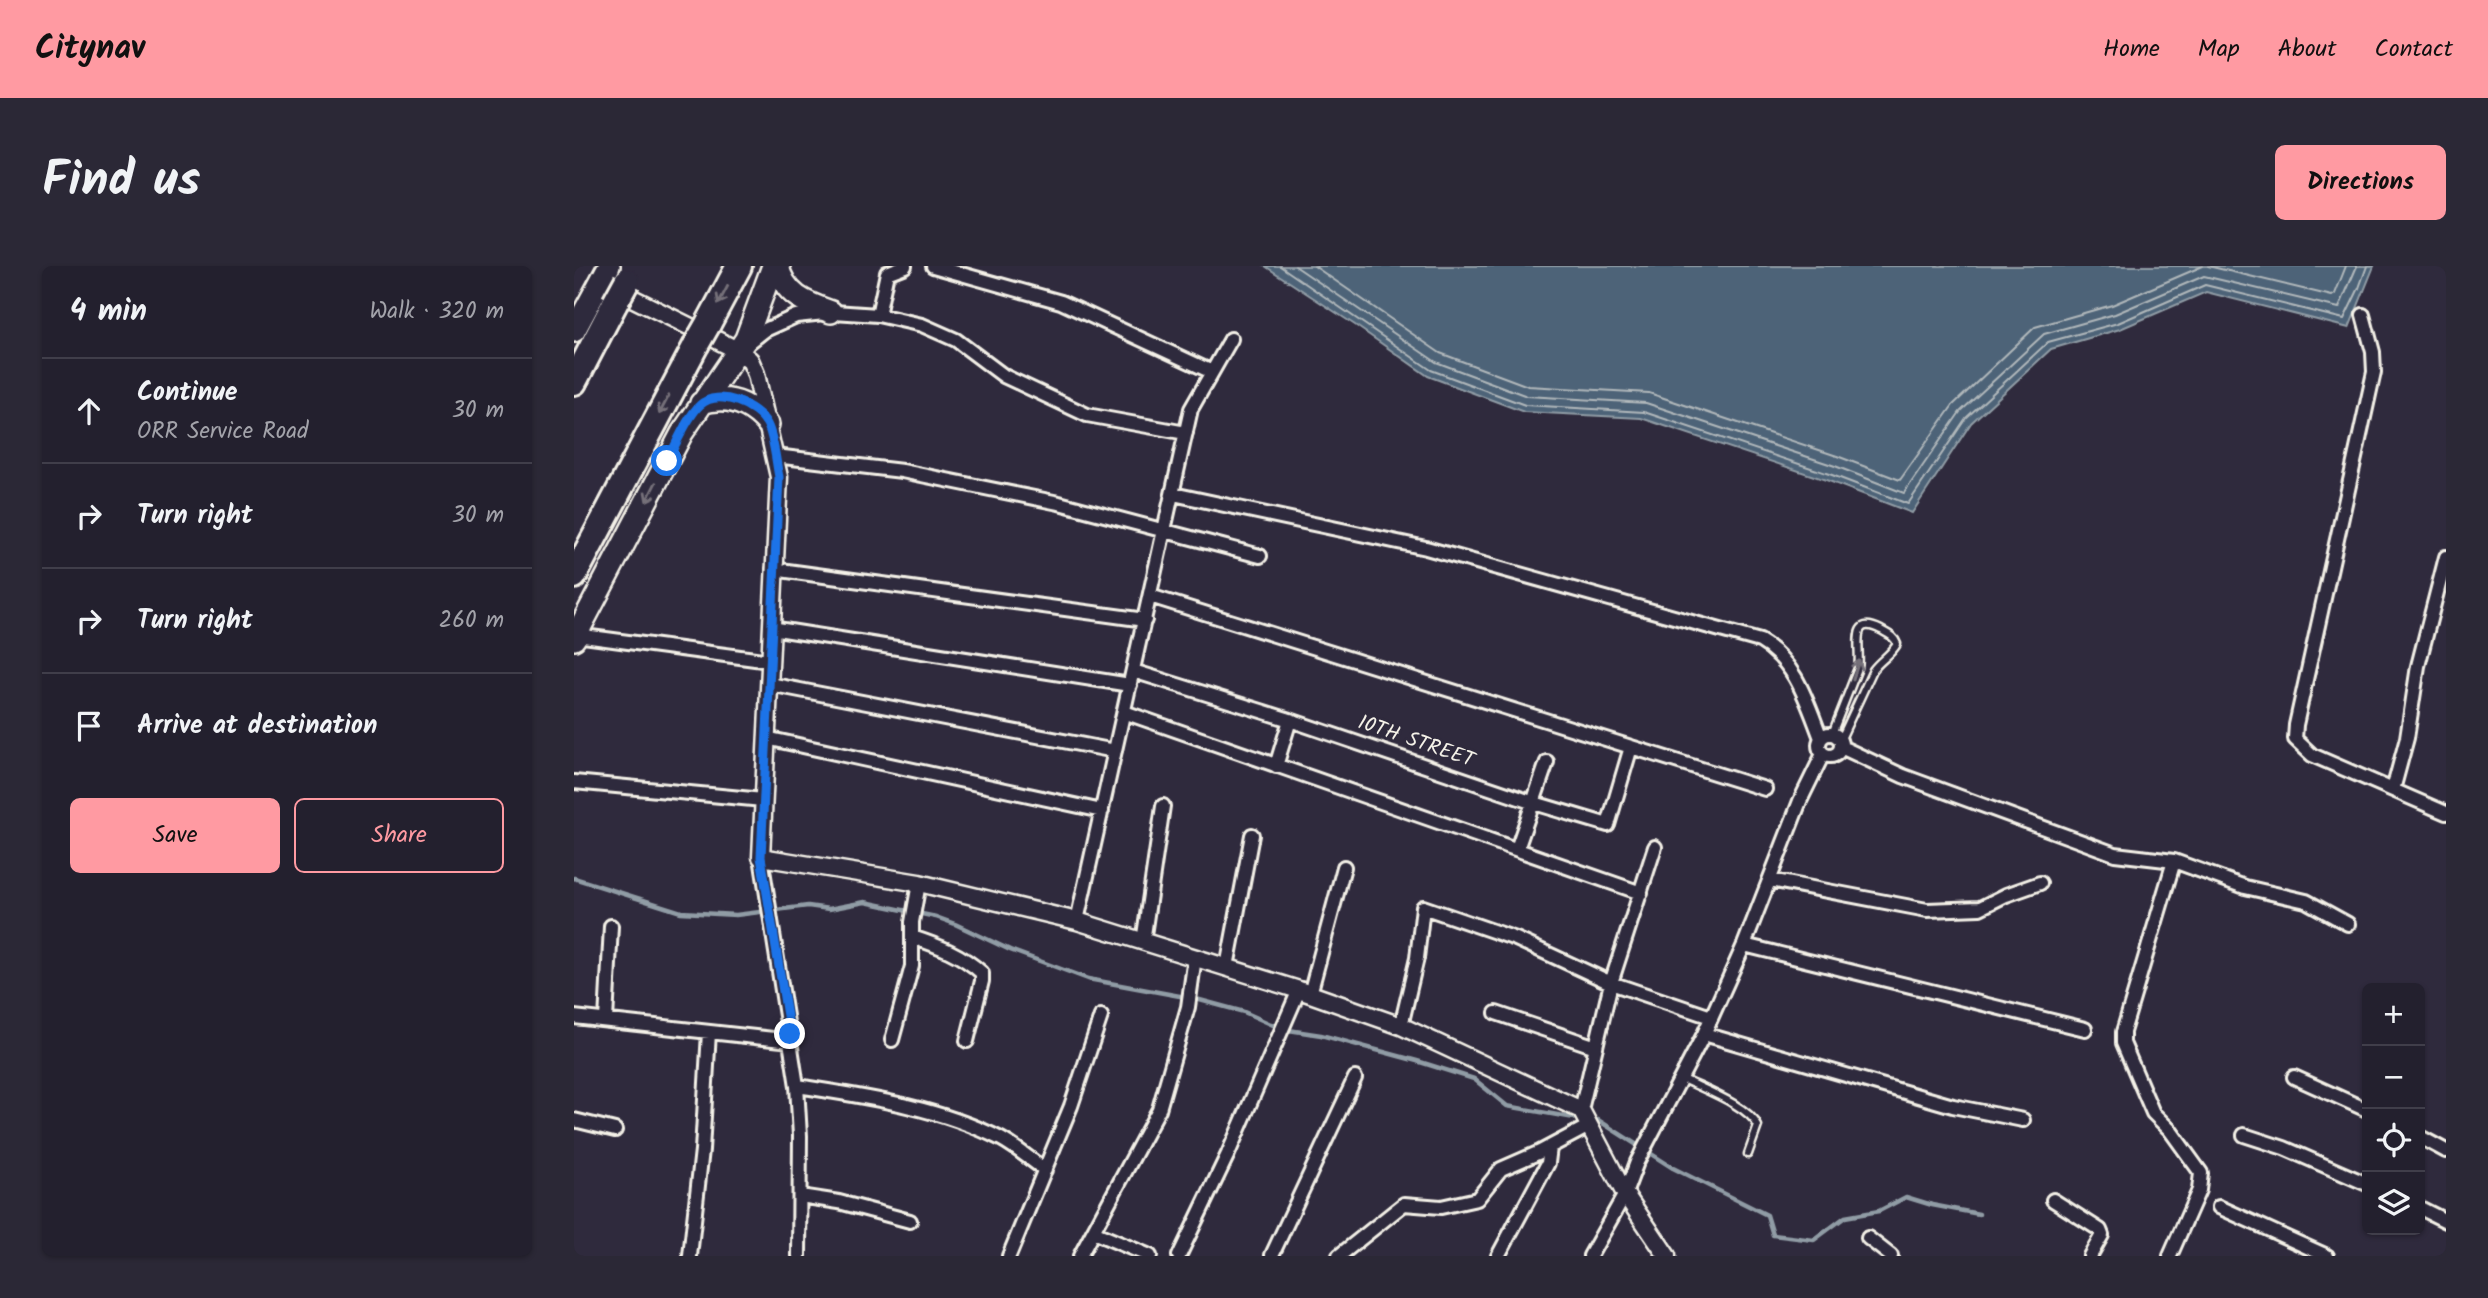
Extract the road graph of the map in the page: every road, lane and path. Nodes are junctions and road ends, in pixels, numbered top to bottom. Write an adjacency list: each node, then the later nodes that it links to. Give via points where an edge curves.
1 (738, 266): 23 (highway, one-way to 23)
2 (775, 266): 6 (main road, via 789,291); 11 (main road)
3 (905, 266): 7 (street, via 887,273)
4 (933, 266): 12 (street, via 1061,302)
5 (617, 280): 9 (main road); 11 (street); 13 (highway)
6 (831, 312): 7 (street); 11 (street, via 782,321)
7 (878, 315): 16 (street, via 922,325 956,340 1004,376 1087,415)
8 (2363, 315): 43 (street, via 2374,372 2295,739 2312,755)
9 (574, 331)
10 (1231, 338): 12 (street)
11 (739, 351): 14 (main road); 15 (street, via 757,374)
12 (1212, 372): 16 (street, via 1191,409)
13 (574, 382)
14 (701, 403): 15 (main road, via 731,400 747,406); 27 (main road, one-way to 27)
15 (768, 424): 17 (street)
16 (1186, 433): 18 (street)
17 (775, 456): 19 (street, via 902,471 1059,503); 22 (street, via 779,477)
18 (1173, 494): 19 (street); 35 (street, via 1426,548 1760,640 1781,656)
19 (1164, 531): 20 (street); 24 (street)
20 (1259, 556)
21 (2446, 557): 43 (street)
22 (773, 569): 25 (street); 26 (street)
23 (574, 576)
24 (1150, 596): 25 (street); 36 (street)
25 (1145, 620): 29 (street)
26 (771, 628): 28 (street); 31 (street)
27 (575, 637): 28 (street)
28 (770, 661): 30 (street)
29 (1133, 671): 31 (street); 33 (street, 10TH STREET)
30 (769, 684): 34 (street); 37 (street)
31 (1130, 685): 32 (street)
32 (1124, 712): 37 (street); 40 (street)
33 (1290, 720): 40 (street); 45 (street, 10TH STREET)
34 (766, 738): 44 (street); 47 (street)
35 (1833, 740): 35 (lane, one-way to 35, via 1858,668 1858,635 1861,628 1873,626 1893,636 1896,644 1873,670); 38 (street, via 1819,746); 38 (street, via 1834,755); 53 (street, via 1914,780 2115,854)
36 (1631, 747): 42 (street); 45 (street, 10TH STREET, via 1608,825)
37 (1115, 751): 47 (street)
38 (1823, 754): 55 (street)
39 (1547, 762): 45 (street)
40 (1276, 766): 51 (street)
41 (574, 782): 44 (street)
42 (1765, 789)
43 (2393, 790): 48 (street)
44 (763, 800): 52 (street)
45 (1534, 803): 51 (street)
46 (1163, 806): 63 (street)
47 (1102, 811): 59 (street)
48 (2446, 813)
49 (1252, 835): 66 (street)
50 (1655, 847): 58 (street)
51 (1517, 849): 58 (street)
52 (761, 857): 56 (street); 79 (street)
53 (2174, 861): 60 (street, via 2245,887 2306,901); 120 (street, via 2123,1032 2123,1043 2153,1113 2201,1173 2199,1191)
54 (1344, 867): 68 (street)
55 (1770, 880): 57 (street, via 1927,910 1980,908); 64 (street)
56 (919, 883): 59 (street); 62 (street)
57 (2040, 883)
58 (1641, 893): 67 (street)
59 (1077, 921): 63 (street)
60 (2348, 924)
61 (611, 926): 73 (street)
62 (912, 937): 78 (street, via 912,967); 80 (street, via 948,949 982,973)
63 (1143, 942): 65 (street)
64 (1744, 945): 72 (street); 75 (street)
65 (1195, 957): 66 (street); 105 (street, via 1188,1007 1160,1109)
66 (1227, 967): 68 (street)
67 (1611, 983): 72 (street); 74 (street, via 1516,939 1423,907); 81 (street)
68 (1304, 992): 74 (street); 112 (street, via 1286,1019)
69 (1496, 1013): 81 (street)
70 (1101, 1016): 96 (street)
71 (574, 1017): 73 (street)
72 (1711, 1017): 77 (street)
73 (606, 1020): 76 (street)
74 (1401, 1026): 87 (street)
75 (2085, 1030)
76 (709, 1032): 79 (street); 107 (street)
77 (1704, 1034): 84 (street); 89 (street, via 1953,1106)
78 (892, 1040)
79 (791, 1041): 85 (street)
80 (967, 1041)
81 (1596, 1047): 87 (street)
82 (2294, 1077): 86 (street)
83 (1355, 1078): 113 (street)
84 (1681, 1078): 95 (lane, via 1755,1119 1758,1126); 98 (street)
85 (797, 1086): 96 (street, via 958,1120 1004,1140); 99 (street)
86 (2365, 1109)
87 (1585, 1118): 93 (street); 98 (street)
88 (574, 1120): 90 (street)
89 (2023, 1120)
90 (615, 1130)
91 (2244, 1135): 97 (street)
92 (2425, 1140): 94 (street)
93 (1550, 1147): 114 (street, via 1501,1169 1477,1199 1441,1207 1404,1204); 115 (street, via 1548,1163)
94 (2446, 1151)
95 (1748, 1154)
96 (1045, 1170): 109 (street)
97 (2362, 1182)
98 (1625, 1194): 116 (street); 117 (street)
99 (800, 1196): 103 (street); 108 (street)
100 (2053, 1200): 119 (street, via 2100,1230 2102,1235)
101 (2219, 1207): 121 (street)
102 (2425, 1210): 104 (street)
103 (910, 1221)
104 (2446, 1221)
105 (1093, 1232): 110 (street); 111 (street)
106 (1868, 1238): 118 (street)
107 (690, 1256)
108 (800, 1256)
109 (1010, 1256)
110 (1080, 1256)
111 (1150, 1256)
112 (1179, 1256)
113 (1272, 1256)
114 (1339, 1256)
115 (1498, 1256)
116 (1590, 1256)
117 (1667, 1256)
118 (1891, 1256)
119 (2090, 1256)
120 (2170, 1256)
121 (2327, 1256)

